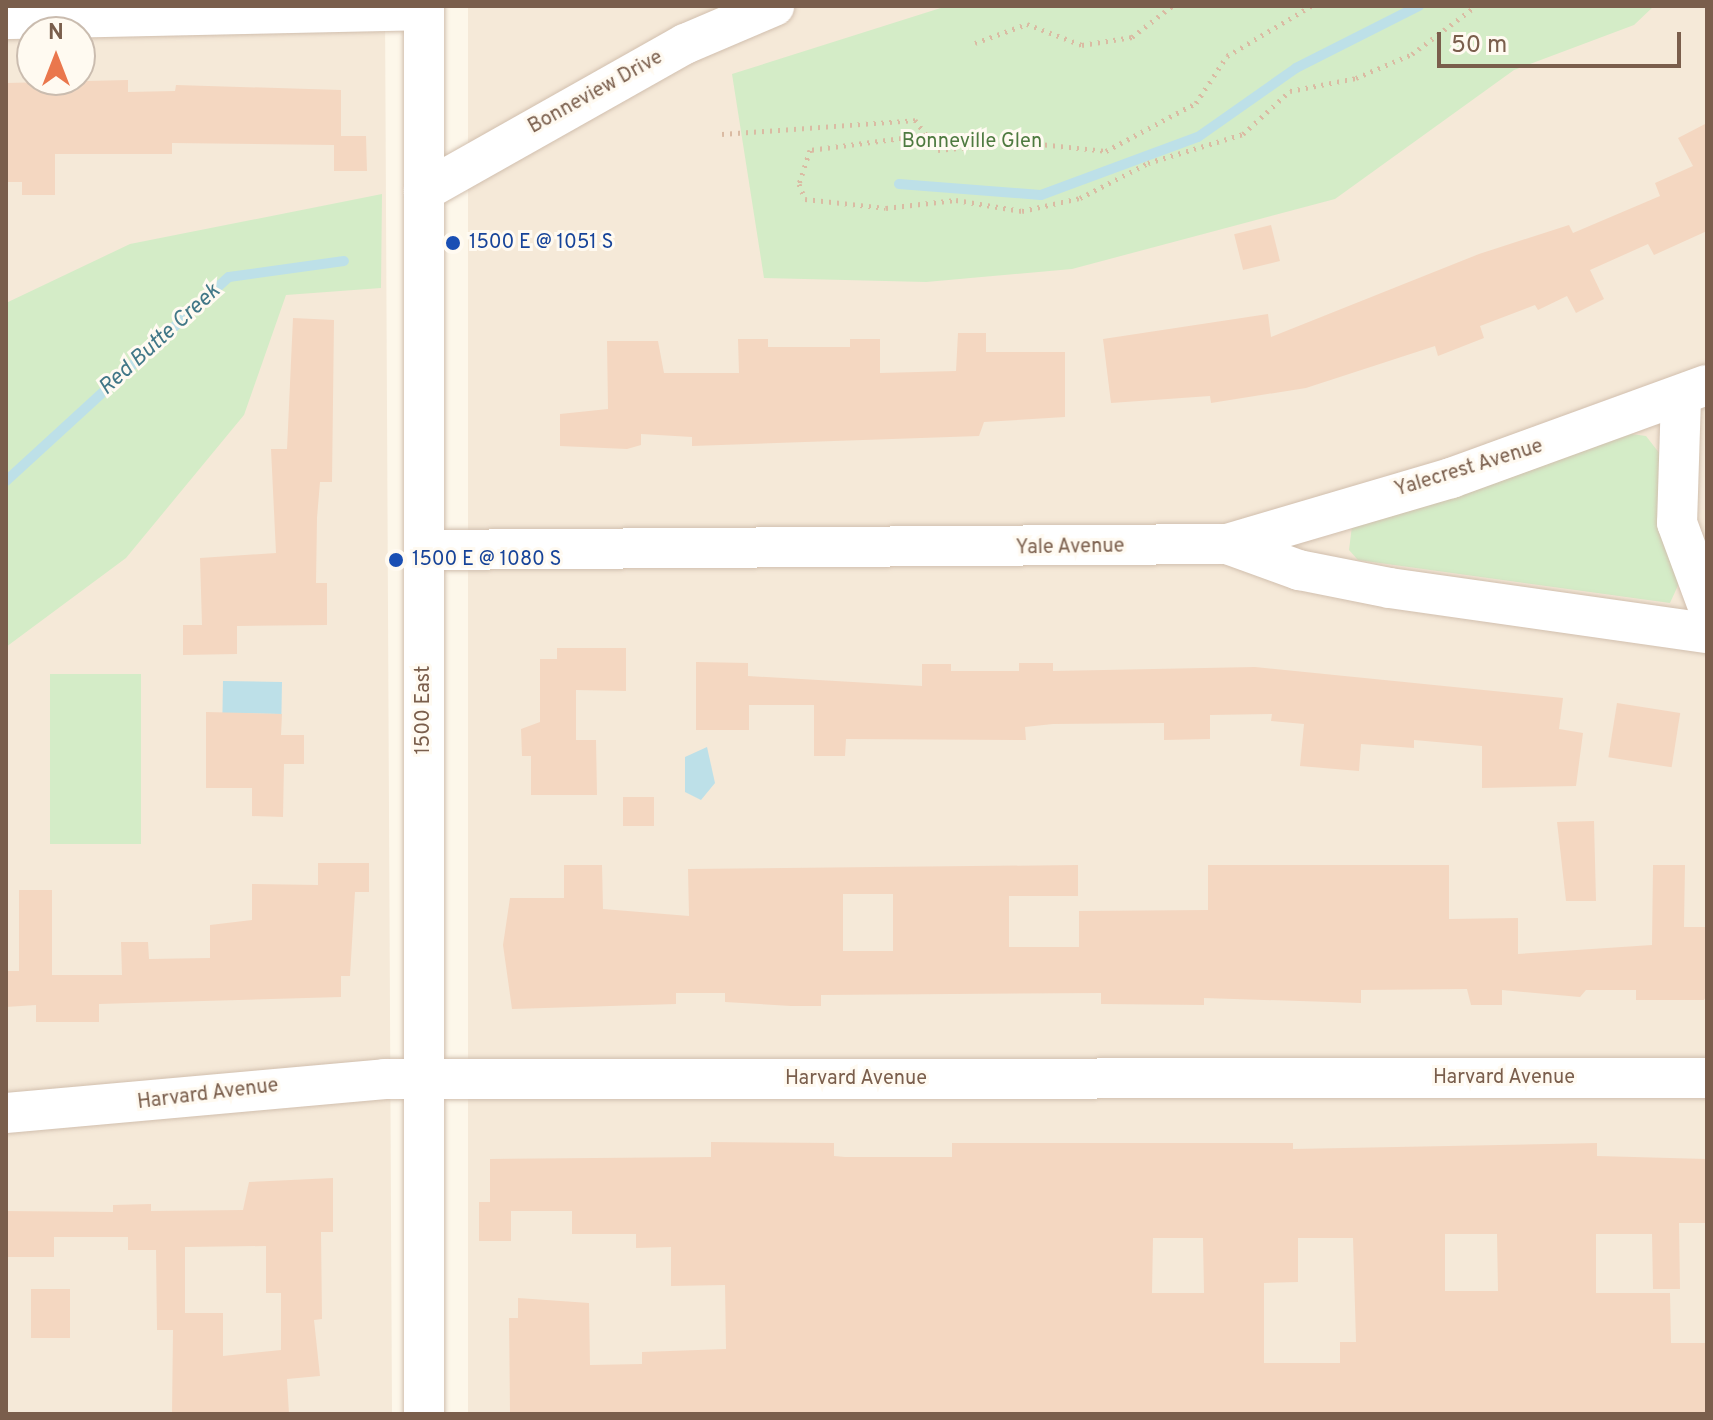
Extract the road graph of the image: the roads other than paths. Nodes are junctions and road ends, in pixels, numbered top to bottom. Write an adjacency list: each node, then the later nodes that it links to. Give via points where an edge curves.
1 (774, 6): 4 (street, Bonneview Drive, via 685,44)
2 (424, 8): 3 (street); 4 (street, 1500 East)
3 (6, 19)
4 (424, 191): 7 (street, 1500 East)
5 (1694, 391): 6 (street, Yalecrest Avenue, via 1451,478); 8 (street, via 1677,523)
6 (1227, 544): 7 (street, Yale Avenue); 9 (street, Yale Avenue, via 1299,570 1390,588)
7 (424, 550): 11 (street, 1500 East)
8 (1707, 604)
9 (1707, 633)
10 (1707, 1078): 11 (street, Harvard Avenue)
11 (425, 1079): 12 (street, Harvard Avenue, via 311,1082 104,1109); 13 (street, 1500 East)
12 (6, 1113)
13 (424, 1414)

